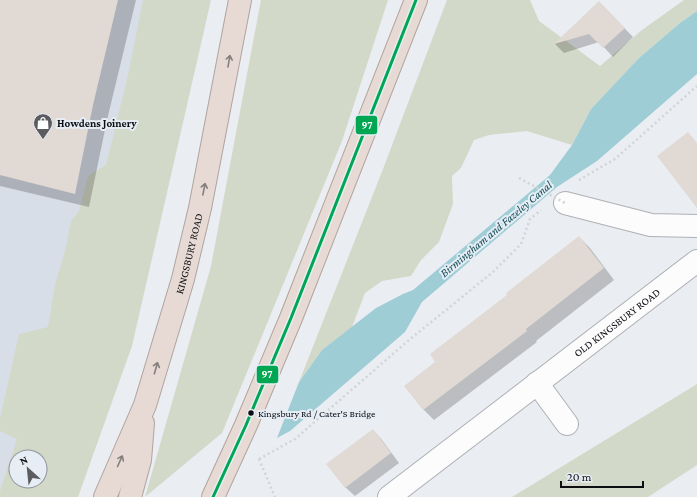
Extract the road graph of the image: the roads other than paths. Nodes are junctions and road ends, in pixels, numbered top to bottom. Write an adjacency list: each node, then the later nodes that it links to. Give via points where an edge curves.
1 (240, 0): 7 (highway, KINGSBURY ROAD, one-way to 1, via 183,279 200,208)
2 (416, 0): 11 (highway, via 288,325)
3 (559, 198): 4 (street, via 652,225)
4 (697, 226)
5 (697, 261): 6 (street, OLD KINGSBURY ROAD)
6 (537, 383): 8 (street); 12 (street, OLD KINGSBURY ROAD)
7 (145, 406): 9 (highway, KINGSBURY ROAD, one-way to 7); 10 (highway, via 140,460)
8 (567, 424)
9 (105, 497)
10 (130, 497)
11 (212, 497)
12 (389, 497)

